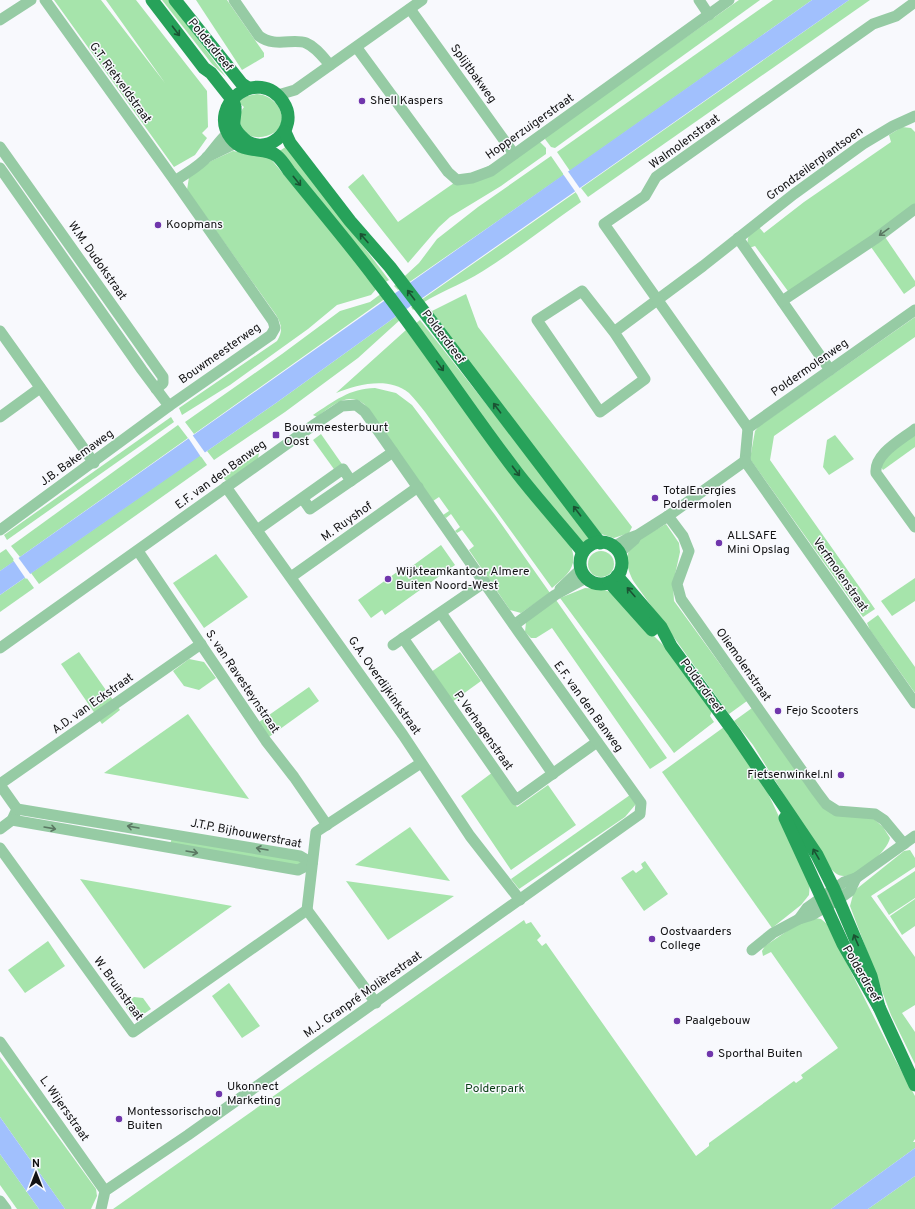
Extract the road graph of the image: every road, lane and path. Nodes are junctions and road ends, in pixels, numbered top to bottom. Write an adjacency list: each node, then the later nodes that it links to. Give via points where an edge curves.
1 (32, 0): 12 (street)
2 (45, 0): 24 (street, G.T. Rietveldstraat)
3 (152, 0): 17 (main road, Polderdreef, one-way to 17, via 204,68 211,73)
4 (175, 0): 15 (main road, Polderdreef, via 214,51)
5 (234, 0): 14 (street, via 259,36 265,40 305,43 317,50)
6 (422, 0): 10 (street)
7 (698, 0): 11 (street)
8 (729, 0): 11 (street, Hopperzuigerstraat)
9 (915, 2): 27 (street, Walmolenstraat, via 896,16 873,24 656,178 645,196 604,224)
10 (410, 8): 13 (street); 22 (street, Splijtbakweg)
11 (709, 15): 22 (street, Hopperzuigerstraat)
12 (0, 20)
13 (356, 48): 14 (street); 22 (street, Hopperzuigerstraat, via 448,172 457,180 472,178 491,170)
14 (330, 65): 16 (street, via 295,90 290,99)
15 (248, 88): 16 (main road, via 261,87); 17 (main road)
16 (281, 99): 19 (main road, via 288,118)
17 (230, 102): 20 (main road, via 235,107)
18 (914, 119): 26 (street, Grondzeilerplantsoen, via 893,126 863,144)
19 (285, 132): 20 (main road, via 276,140 265,144 254,144); 54 (main road, Polderdreef, one-way to 19, via 390,267 350,221 290,143)
20 (236, 138): 24 (street, via 216,144 208,157); 57 (main road, Polderdreef, one-way to 57, via 248,150 277,156 375,278 518,474)
21 (0, 147): 34 (street, W.M. Dudokstraat, via 163,377 163,383)
22 (514, 154)
23 (0, 168): 34 (street)
24 (175, 180): 35 (street, Bouwmeesterweg, via 273,321 275,328 271,335)
25 (915, 209): 28 (street, one-way to 28)
26 (738, 238): 27 (street, Grondzeilerplantsoen); 28 (street)
27 (657, 300): 31 (street, Grondzeilerplantsoen); 37 (street, Walmolenstraat)
28 (782, 301): 32 (street)
29 (915, 310): 32 (street, Poldermolenweg)
30 (0, 330): 33 (street)
31 (614, 332): 31 (street, via 582,290 537,320 600,412 645,379)
32 (830, 370): 37 (street, Poldermolenweg)
33 (40, 388): 36 (street); 41 (street)
34 (156, 389): 35 (street)
35 (169, 406): 41 (street, J.B. Bakemaweg)
36 (0, 417)
37 (748, 428): 40 (street)
38 (915, 429): 51 (street, via 879,458 875,466 876,473)
39 (393, 452): 43 (street); 44 (street, E.F. van den Banweg, via 362,408 345,404); 45 (street, E.F. van den Banweg)
40 (745, 461): 50 (street); 68 (street, Verfmolenstraat)
41 (94, 463): 52 (street, J.B. Bakemaweg)
42 (327, 481): 43 (street, via 343,469); 46 (street); 47 (street)
43 (351, 481): 47 (street)
44 (226, 487): 53 (street, G.A. Overdijkinkstraat); 56 (street, E.F. van den Banweg)
45 (418, 487): 59 (street, M. Ruyshof); 61 (street, E.F. van den Banweg)
46 (315, 490): 48 (street); 49 (street)
47 (335, 492): 49 (street)
48 (303, 499): 49 (street, via 310,509); 53 (street)
49 (322, 501)
50 (668, 516): 55 (street, via 638,535 631,544); 81 (street, Oliemolenstraat, via 683,536 689,551 677,584 681,599 812,786 826,804 837,812 875,814 884,820)
51 (915, 527)
52 (0, 530)
53 (257, 530): 59 (street, G.A. Overdijkinkstraat)
54 (600, 542): 55 (main road); 57 (main road)
55 (616, 550): 60 (main road, via 622,564)
56 (138, 551): 65 (street, S. van Ravesteynstraat); 67 (street, E.F. van den Banweg)
57 (583, 552): 58 (main road, via 580,559)
58 (583, 573): 60 (main road, via 593,582 601,584); 63 (street)
59 (291, 577): 70 (street, G.A. Overdijkinkstraat)
60 (613, 579): 73 (main road, Polderdreef, via 654,631 670,646)
61 (486, 582): 62 (street); 63 (street, E.F. van den Banweg)
62 (441, 613): 64 (street); 71 (street)
63 (514, 625): 69 (street, E.F. van den Banweg)
64 (403, 638): 66 (street); 71 (street, P. Verhagenstraat, via 516,800)
65 (201, 644): 72 (street, A.D. van Eckstraat); 77 (street, S. van Ravesteynstraat, via 266,741)
66 (393, 645)
67 (0, 648)
68 (915, 703)
69 (597, 742): 71 (street, P. Verhagenstraat); 74 (street, E.F. van den Banweg)
70 (421, 763): 77 (street); 86 (street, G.A. Overdijkinkstraat, via 470,836)
71 (553, 774)
72 (0, 784): 75 (street, A.D. van Eckstraat)
73 (771, 787): 85 (main road, Polderdreef, one-way to 73, via 817,855); 87 (main road, Polderdreef)
74 (641, 803): 86 (street, M.J. Granpré Molièrestraat, via 640,814)
75 (17, 809): 76 (street); 79 (street, J.T.P. Bijhouwerstraat, one-way to 75)
76 (12, 820): 78 (street); 82 (street, J.T.P. Bijhouwerstraat, one-way to 82)
77 (327, 825): 84 (street, via 316,832)
78 (0, 829)
79 (166, 833): 82 (street); 84 (street, J.T.P. Bijhouwerstraat, one-way to 79, via 300,856)
80 (915, 836): 81 (street)
81 (904, 844): 85 (street, via 856,878 850,891)
82 (164, 847): 84 (street, J.T.P. Bijhouwerstraat, one-way to 84, via 298,870)
83 (0, 848): 88 (street, W. Bruinstraat, via 133,1032)
84 (312, 863): 88 (street)
85 (836, 894): 87 (street); 91 (main road, Polderdreef, one-way to 85, via 871,976)
86 (520, 900): 90 (street, M.J. Granpré Molièrestraat)
87 (823, 902): 89 (street, via 812,915 798,919 769,936); 91 (main road, Polderdreef, via 861,979)
88 (307, 910): 90 (street)
89 (752, 950)
90 (376, 1003): 94 (street, M.J. Granpré Molièrestraat)
91 (878, 1007): 93 (main road)
92 (0, 1042): 94 (street, L. Wijersstraat)
93 (914, 1078)
94 (106, 1191): 97 (street)
95 (0, 1201): 96 (street)
96 (6, 1209)
97 (101, 1209)

